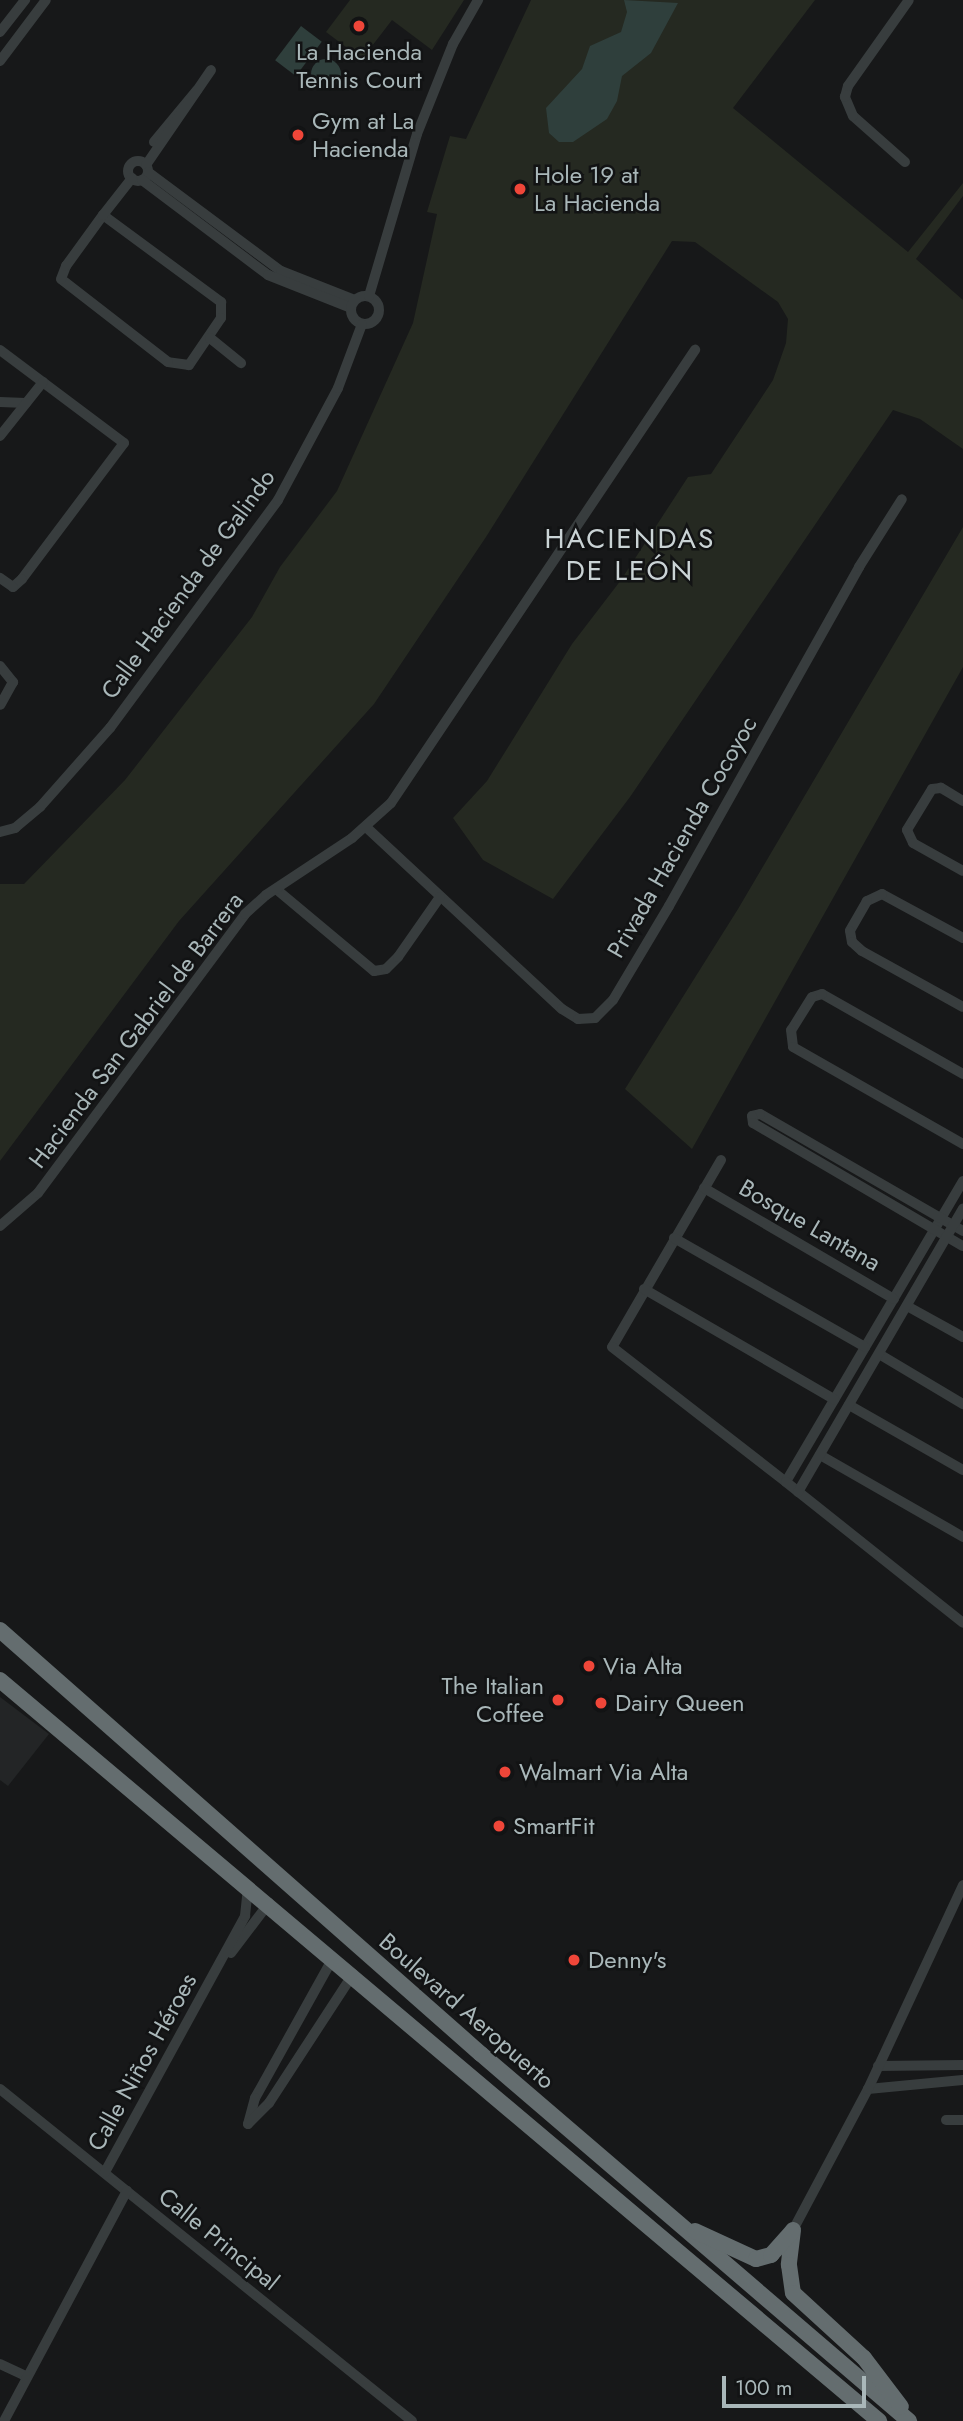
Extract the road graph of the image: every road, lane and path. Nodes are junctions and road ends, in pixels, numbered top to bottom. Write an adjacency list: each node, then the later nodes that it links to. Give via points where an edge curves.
1 (25, 0): 5 (street)
2 (46, 0): 6 (street)
3 (478, 0): 11 (street, via 453,44 417,134)
4 (909, 0): 8 (street, via 848,86 845,97 853,116)
5 (0, 32)
6 (0, 61)
7 (211, 71): 9 (street, via 200,89 186,99)
8 (905, 162)
9 (141, 171): 10 (street); 12 (street, via 293,278)
10 (103, 215): 14 (street, via 221,302 221,318); 14 (street, via 66,266 63,284 173,365 189,365)
11 (369, 296): 12 (street); 13 (street, via 379,305 379,314)
12 (353, 304): 13 (street, via 352,316)
13 (362, 324): 28 (street, Calle Hacienda de Galindo, via 338,388 278,500 110,728 40,807 16,828)
14 (210, 338): 17 (street)
15 (0, 350): 18 (street)
16 (695, 350): 27 (street, Hacienda San Gabriel de Barrera, via 391,803)
17 (241, 363)
18 (43, 382): 20 (street); 23 (street, via 124,443 13,587)
19 (0, 402): 20 (street)
20 (26, 403): 21 (street)
21 (0, 436)
22 (902, 499): 31 (street, Privada Hacienda Cocoyoc, via 670,906 602,1013 587,1020 562,1009)
23 (0, 578)
24 (0, 666): 25 (street, via 13,682)
25 (0, 705)
26 (963, 801): 29 (street, via 941,788 932,789 906,830 913,843)
27 (366, 827): 30 (street, Hacienda San Gabriel de Barrera); 31 (street, Privada Hacienda Cocoyoc)
28 (0, 832)
29 (963, 871)
30 (276, 889): 31 (street, via 374,971 393,963); 41 (street, Hacienda San Gabriel de Barrera, via 245,914 210,958 38,1193)
31 (439, 897)
32 (963, 938): 33 (street, via 882,894 867,901 850,931 852,942 862,951)
33 (963, 1007)
34 (963, 1074): 35 (street, via 822,994 812,997 791,1030 793,1046)
35 (963, 1144)
36 (721, 1160): 38 (street)
37 (963, 1181): 40 (street)
38 (704, 1188): 45 (street); 48 (street, Bosque Lantana)
39 (963, 1209): 42 (street)
40 (942, 1218): 42 (street); 43 (street); 43 (street, via 760,1114 752,1116 753,1123)
41 (0, 1226)
42 (958, 1228): 44 (street)
43 (935, 1230): 44 (street); 48 (street)
44 (947, 1237): 46 (street); 49 (street)
45 (674, 1238): 47 (street); 51 (street)
46 (963, 1246)
47 (643, 1289): 53 (street); 58 (street, via 612,1341 614,1352)
48 (894, 1299): 51 (street)
49 (907, 1306): 50 (street); 52 (street)
50 (963, 1337)
51 (865, 1347): 53 (street)
52 (879, 1354): 54 (street); 55 (street)
53 (834, 1399): 58 (street)
54 (963, 1404)
55 (849, 1405): 56 (street); 57 (street)
56 (820, 1455): 59 (street); 60 (street)
57 (963, 1470)
58 (786, 1482): 59 (street)
59 (798, 1492): 61 (street)
60 (963, 1537)
61 (963, 1623)
62 (0, 1630): 64 (highway, Boulevard Aeropuerto)
63 (0, 1641): 64 (highway)
64 (31, 1657): 83 (highway, Boulevard Aeropuerto)
65 (0, 1680): 66 (highway, Boulevard Aeropuerto)
66 (248, 1885): 68 (highway, Boulevard Aeropuerto); 70 (street, Calle Niños Héroes, via 248,1910)
67 (963, 1885): 73 (street)
68 (269, 1903): 69 (highway, Boulevard Aeropuerto); 70 (street, Calle Niños Héroes)
69 (334, 1958): 71 (highway, Boulevard Aeropuerto); 71 (street, via 255,2098 248,2124 269,2104)
70 (215, 1971): 81 (street, Calle Niños Héroes)
71 (353, 1974): 89 (highway, Boulevard Aeropuerto)
72 (963, 2065): 74 (street)
73 (878, 2066): 74 (street); 78 (street)
74 (913, 2066): 76 (street)
75 (963, 2080): 76 (street)
76 (912, 2085): 78 (street)
77 (0, 2089): 81 (street, Calle Principal)
78 (867, 2090): 84 (street)
79 (946, 2120): 80 (street)
80 (963, 2120)
81 (105, 2172): 82 (street, Calle Principal)
82 (127, 2191): 86 (street); 88 (street, Calle Principal)
83 (682, 2226): 84 (highway, via 756,2259 777,2250); 90 (highway, Boulevard Aeropuerto)
84 (793, 2230): 90 (highway, via 789,2265 793,2293 864,2358)
85 (0, 2364): 86 (street)
86 (26, 2376): 87 (street)
87 (4, 2421)
88 (412, 2421)
89 (879, 2421)
90 (910, 2421)

